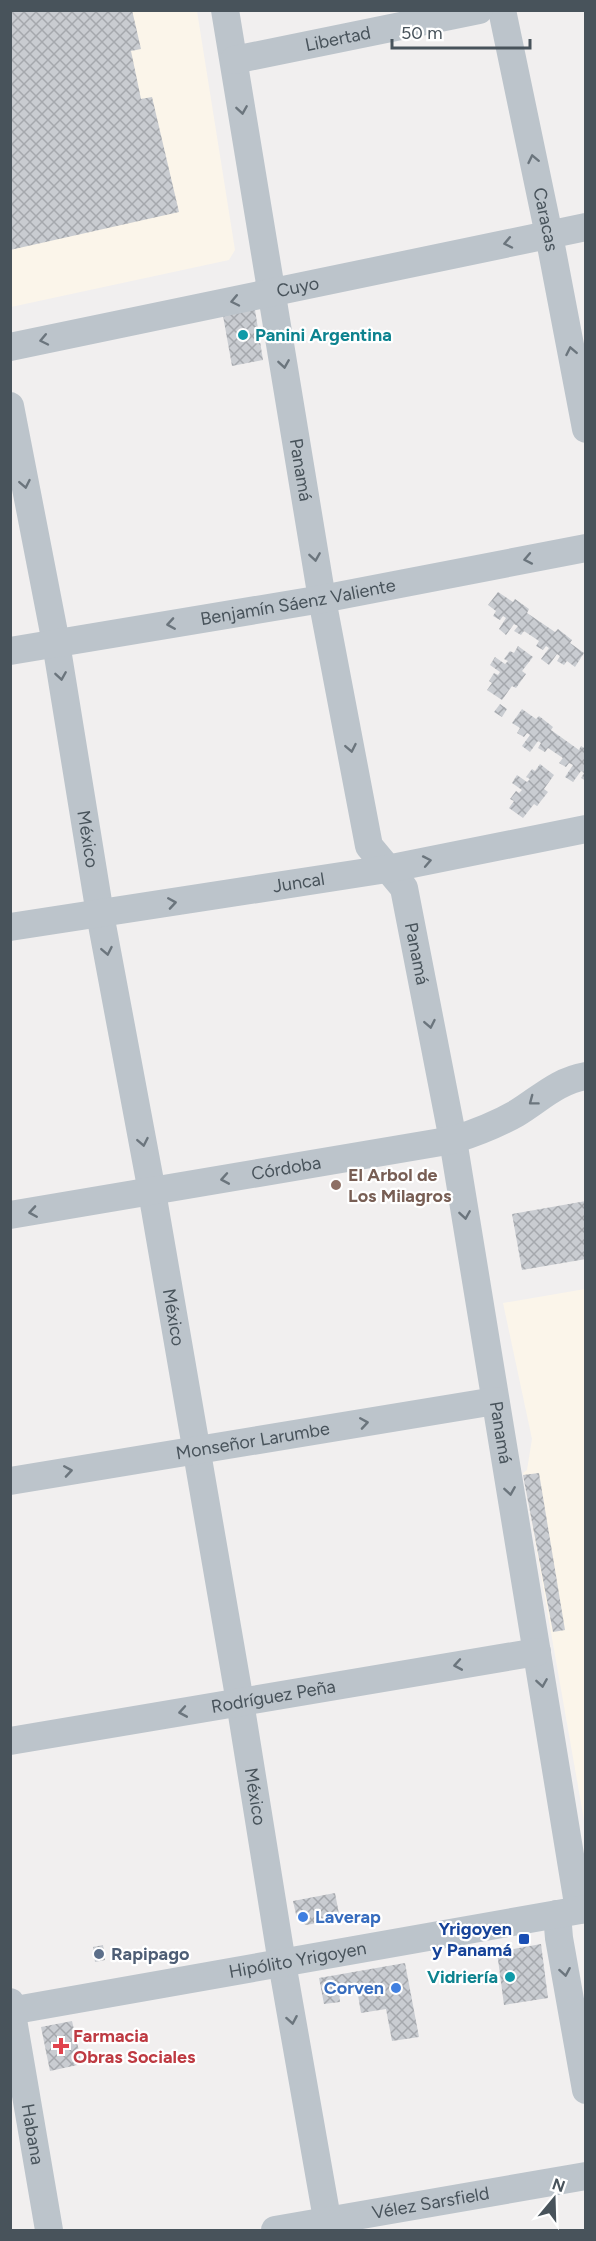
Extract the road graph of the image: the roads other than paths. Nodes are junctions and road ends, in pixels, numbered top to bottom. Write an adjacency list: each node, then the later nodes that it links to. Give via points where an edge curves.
1 (225, 10): 4 (street, Panamá)
2 (479, 10): 4 (street, Libertad)
3 (502, 10): 6 (street, Caracas, one-way to 3)
4 (234, 60): 7 (street, Panamá, one-way to 7)
5 (585, 227): 6 (street, Cuyo)
6 (549, 235): 7 (street, Cuyo, one-way to 7); 10 (street, Caracas, one-way to 6)
7 (272, 293): 8 (street, Cuyo, one-way to 8); 12 (street, Panamá, one-way to 12)
8 (10, 347)
9 (10, 406): 13 (street, México, one-way to 13)
10 (585, 429)
11 (585, 548): 12 (street, Benjamín Sáenz Valiente, one-way to 12)
12 (322, 599): 13 (street, Benjamín Sáenz Valiente, one-way to 13); 16 (street, Panamá, one-way to 16, via 369,846)
13 (56, 643): 14 (street, Benjamín Sáenz Valiente); 17 (street, México, one-way to 17)
14 (10, 651)
15 (585, 829): 16 (street, Juncal, one-way to 15)
16 (387, 869): 17 (street, Juncal, one-way to 16); 20 (street, Panamá, one-way to 20, via 404,888)
17 (100, 914): 18 (street, Juncal); 21 (street, México, one-way to 21)
18 (10, 927)
19 (585, 1076): 20 (street, Córdoba, one-way to 20, via 550,1089 487,1129)
20 (453, 1140): 21 (street, Córdoba, one-way to 21); 23 (street, Panamá, one-way to 23)
21 (152, 1192): 22 (street, Córdoba, one-way to 22); 24 (street, México)
22 (10, 1215)
23 (495, 1401): 24 (street, Monseñor Larumbe, one-way to 23); 26 (street, Panamá, one-way to 26)
24 (197, 1450): 25 (street, Monseñor Larumbe, one-way to 24); 27 (street, México)
25 (10, 1481)
26 (537, 1652): 27 (street, Rodríguez Peña, one-way to 27); 29 (street, Panamá, one-way to 29)
27 (240, 1702): 28 (street, Rodríguez Peña, one-way to 28); 30 (street, México)
28 (10, 1741)
29 (574, 1911): 30 (street, Hipólito Yrigoyen); 32 (street, Panamá, one-way to 32, via 559,1938)
30 (282, 1963): 31 (street, Hipólito Yrigoyen); 34 (street, México, one-way to 34)
31 (11, 2008): 35 (street, Habana)
32 (585, 2090)
33 (585, 2176): 34 (street, Vélez Sarsfield)
34 (329, 2226): 36 (street, Vélez Sarsfield)
35 (49, 2230)
36 (275, 2230)

